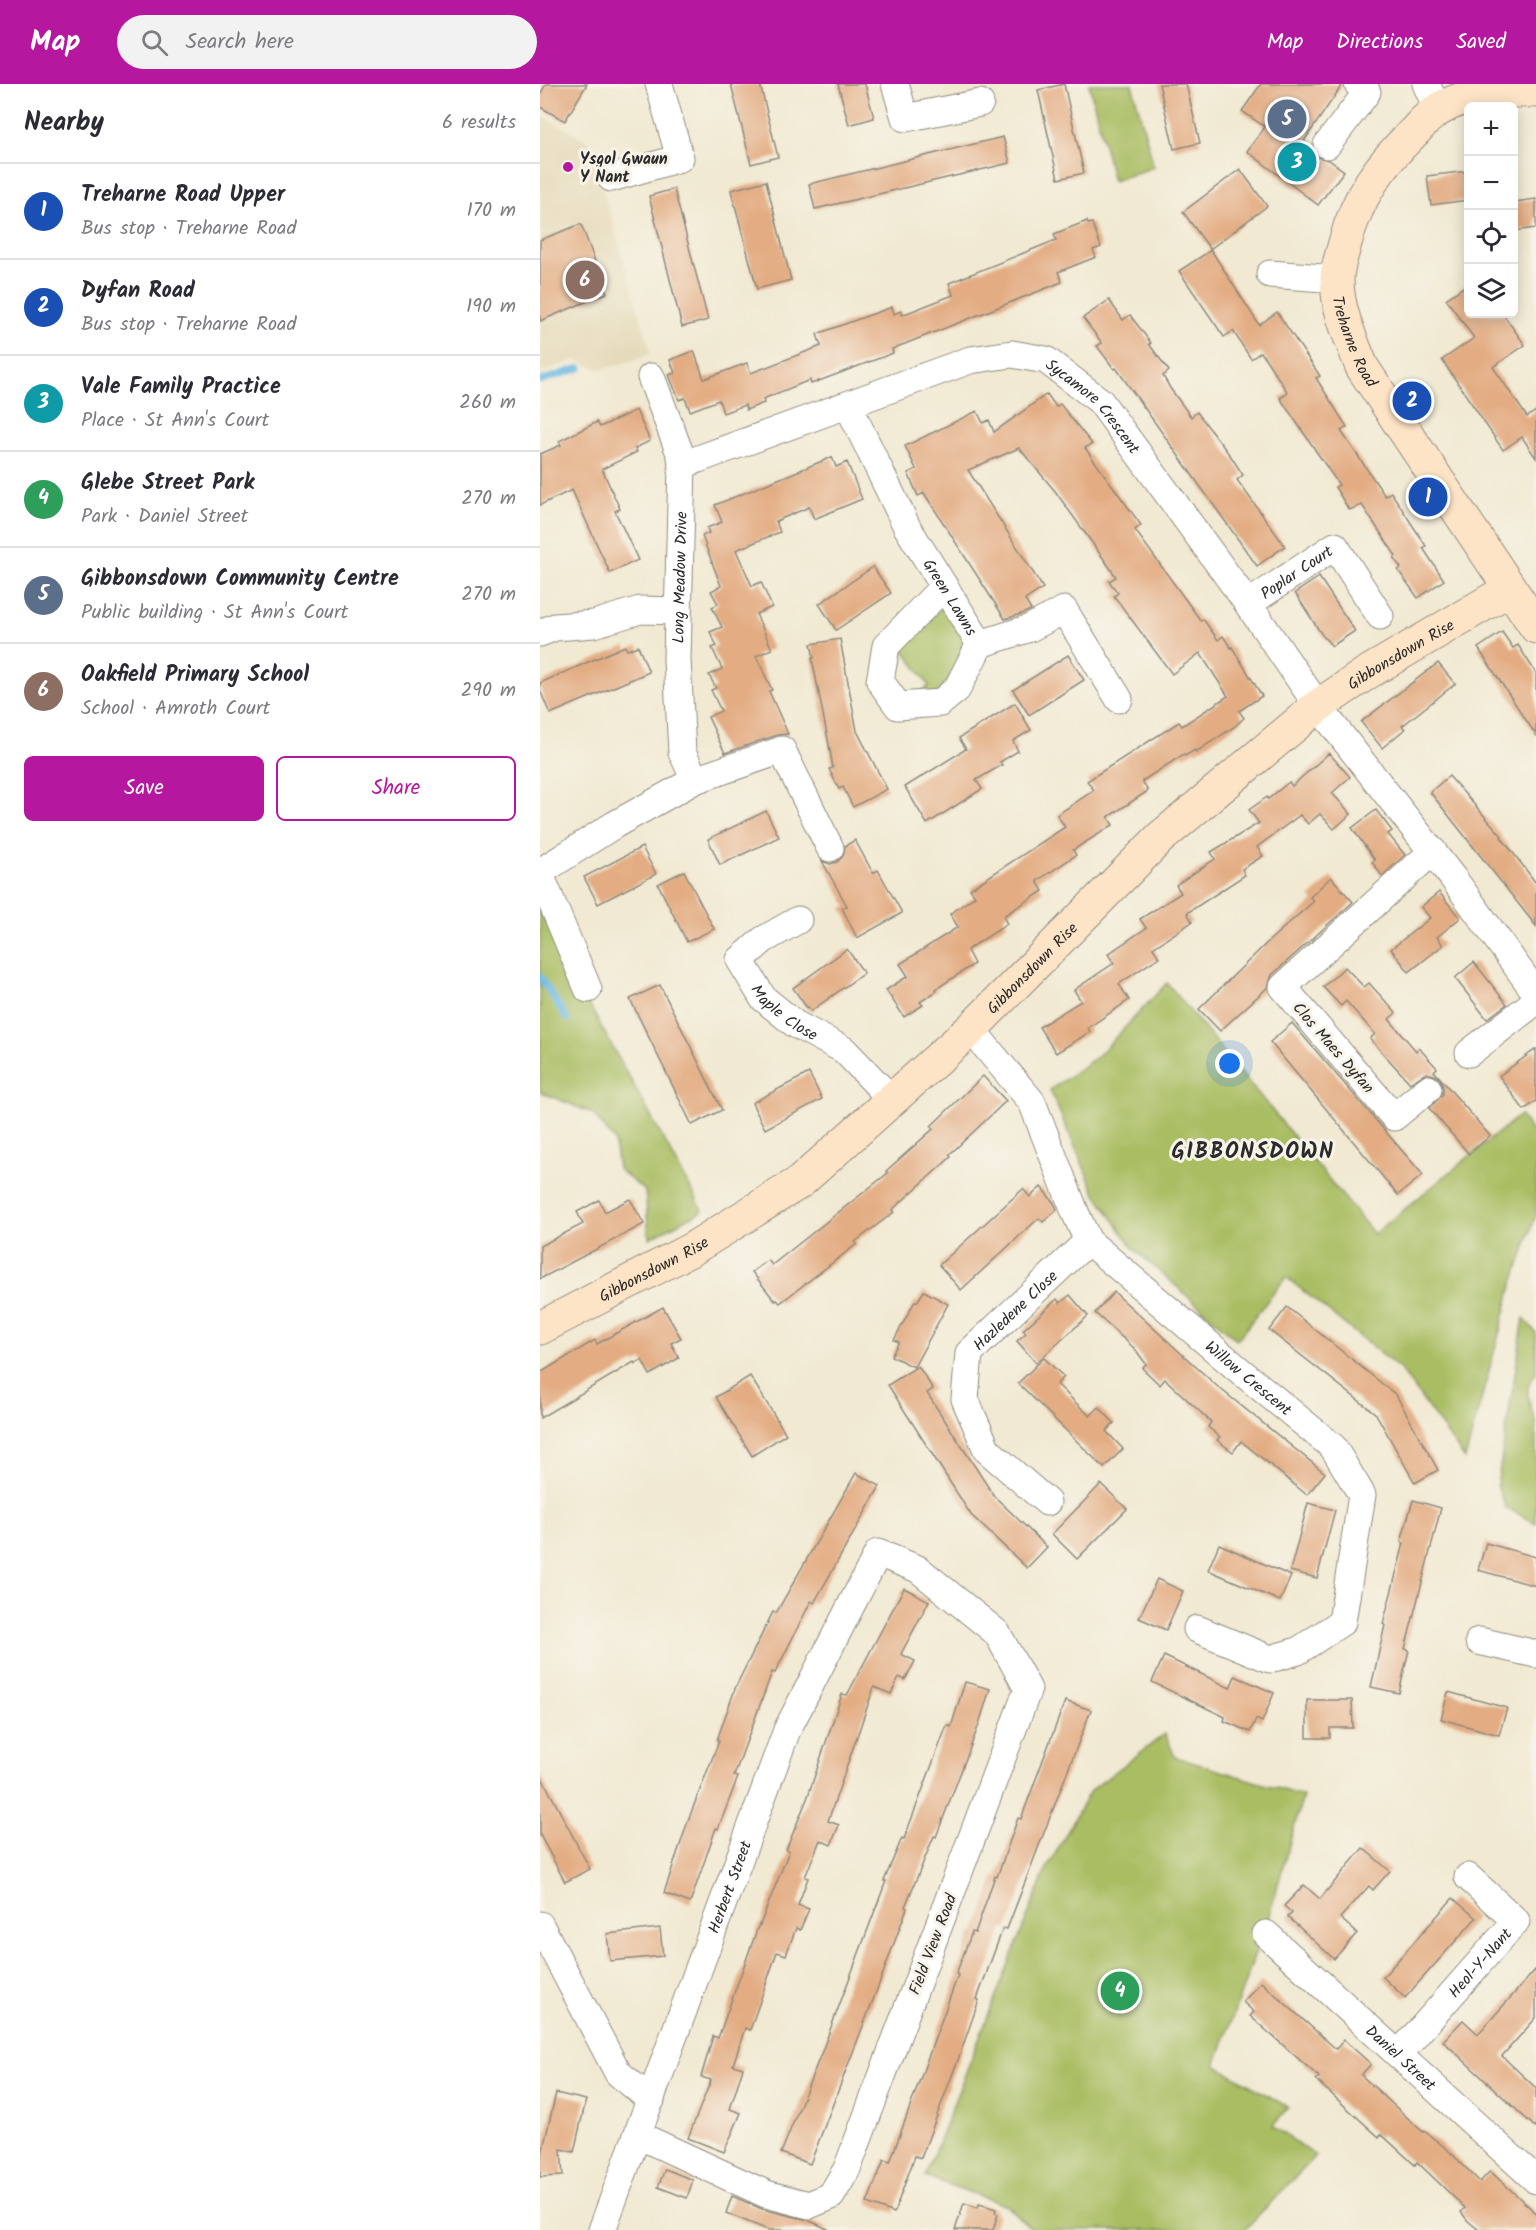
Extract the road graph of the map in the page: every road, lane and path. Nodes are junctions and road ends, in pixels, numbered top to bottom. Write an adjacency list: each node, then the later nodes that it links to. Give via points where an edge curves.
1 (659, 84): 8 (street, via 681,158)
2 (895, 84): 6 (street, via 905,118)
3 (1358, 84): 7 (street, via 1367,92)
4 (1536, 91): 5 (street, via 1500,91 1471,98)
5 (1432, 97): 10 (street, Treharne Road, via 1407,139 1362,196 1352,216)
6 (980, 103)
7 (1327, 145)
8 (611, 178)
9 (1270, 274): 10 (street)
10 (1337, 279): 15 (street, Treharne Road, via 1344,322 1362,367)
11 (651, 377): 13 (street, Long Meadow Drive)
12 (848, 405): 13 (street, Sycamore Crescent); 14 (street, Green Lawns, via 907,527); 16 (street, Sycamore Crescent, via 970,360 1012,354 1046,360 1100,401)
13 (682, 465): 17 (street, Long Meadow Drive)
14 (944, 586): 21 (street, Green Lawns); 21 (street, via 886,646 880,681 898,706 940,703 957,689)
15 (1510, 589): 19 (street, Treharne Road); 23 (street, Gibbonsdown Rise)
16 (1248, 604): 18 (street, Poplar Court, via 1335,546); 23 (street, Sycamore Crescent)
17 (678, 611): 20 (street, via 640,610 594,624 555,627); 24 (street, Long Meadow Drive, via 682,752)
18 (1380, 616)
19 (1536, 627)
20 (540, 633)
21 (980, 644): 22 (street, Green Lawns, via 1030,628 1064,610)
22 (1119, 699)
23 (1318, 706): 26 (street); 32 (street, Gibbonsdown Rise, via 1160,838)
24 (695, 780): 25 (street, via 782,750); 27 (street, via 614,825)
25 (830, 848)
26 (1433, 851): 30 (street); 34 (street, Clos Maes Dyfan, via 1283,987 1394,1118)
27 (540, 873): 29 (street)
28 (798, 920): 35 (street, Maple Close, via 740,960 763,998 795,1024 843,1050)
29 (588, 989)
30 (1536, 993)
31 (1536, 1001): 33 (street)
32 (970, 1029): 35 (street, Gibbonsdown Rise); 36 (street, Willow Crescent, via 1032,1102)
33 (1469, 1053)
34 (1428, 1089)
35 (892, 1100): 37 (street, Gibbonsdown Rise, via 800,1182 692,1249)
36 (1088, 1240): 38 (street, Hazledene Close, via 969,1353 965,1399 987,1450); 40 (street, Willow Crescent, via 1333,1447 1362,1495 1342,1622 1298,1652 1270,1659)
37 (540, 1328)
38 (1047, 1502)
39 (878, 1553): 47 (street, Herbert Street, via 787,1730); 48 (street, Field View Road, via 918,1569 997,1633 1028,1689 847,2169 831,2196 809,2205 766,2194)
40 (1197, 1629)
41 (1479, 1641): 42 (street)
42 (1536, 1654)
43 (1468, 1877): 46 (street, Heol-Y-Nant, via 1516,1921)
44 (540, 1925): 47 (street, via 618,2073)
45 (1266, 1935): 46 (street, Daniel Street)
46 (1399, 2054): 49 (street, Daniel Street)
47 (651, 2100): 48 (street, Herbert Street)
48 (638, 2135): 50 (street, Herbert Street)
49 (1536, 2180)
50 (602, 2230)

